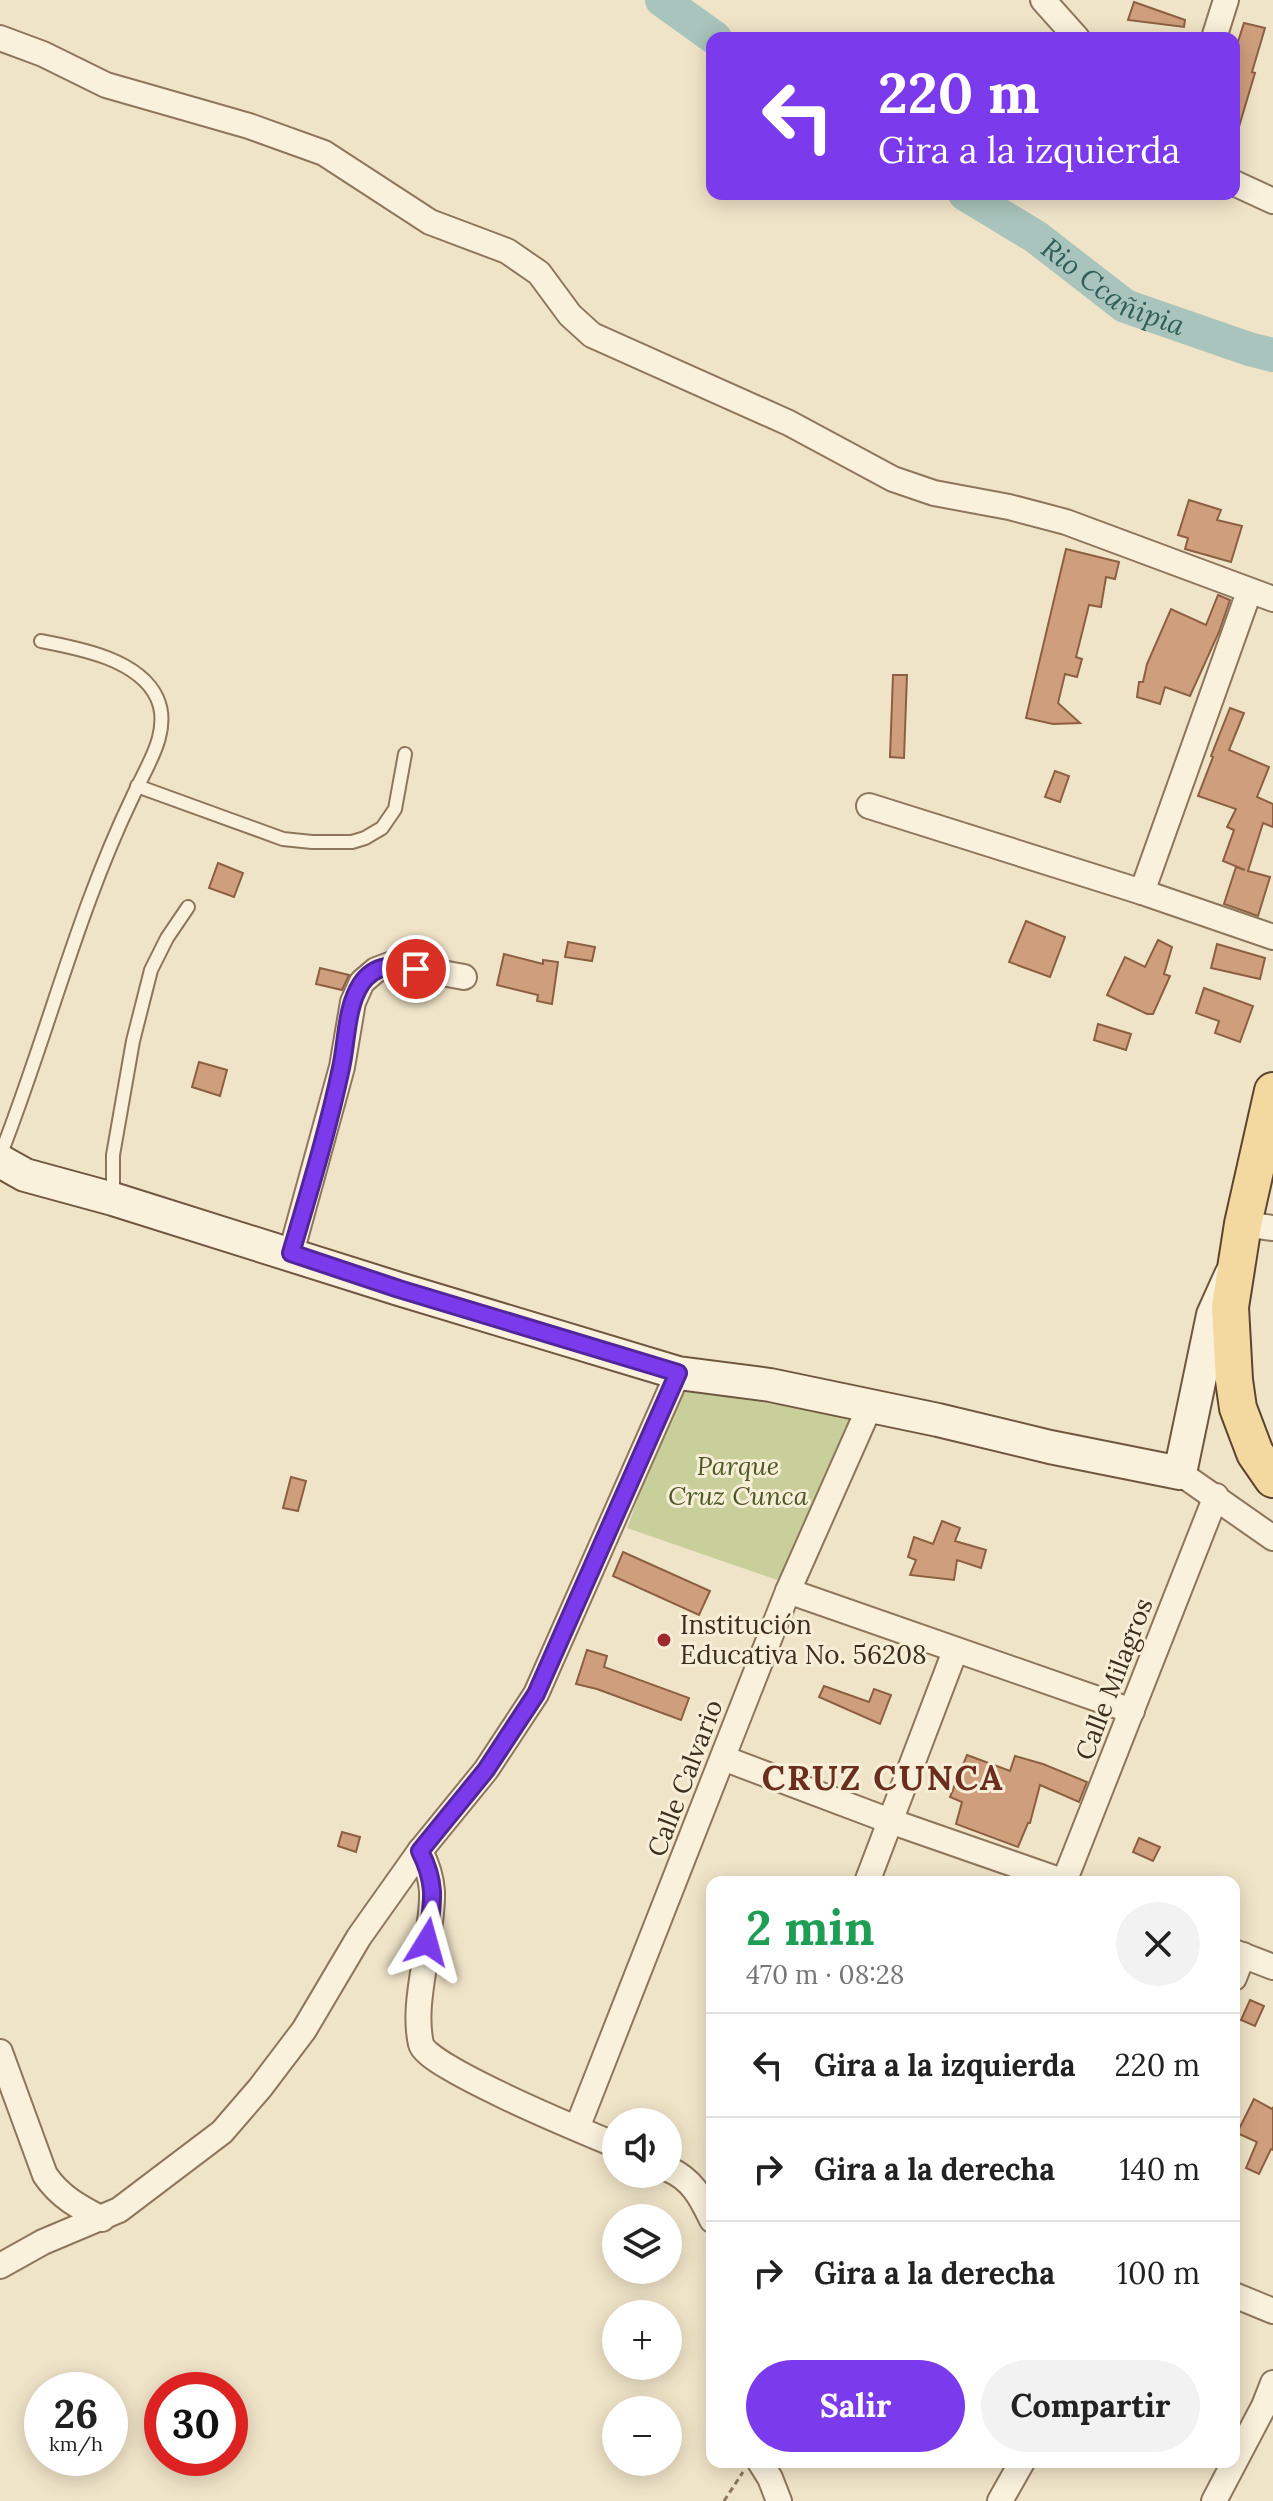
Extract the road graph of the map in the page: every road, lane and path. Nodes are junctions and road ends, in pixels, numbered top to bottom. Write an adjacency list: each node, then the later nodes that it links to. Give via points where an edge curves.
1 (1226, 0): 4 (street)
2 (1051, 4): 3 (street)
3 (1072, 32)
4 (1216, 32)
5 (0, 38): 8 (street, via 106,85 324,153 430,222 507,251 539,273 592,335 789,423 893,479 1066,522)
6 (1240, 186): 7 (street)
7 (1273, 201)
8 (1249, 592): 9 (street); 14 (street)
9 (1273, 599)
10 (41, 641): 12 (lane, via 110,659 144,680 157,699 159,734)
11 (405, 754): 12 (lane, via 395,809 382,828 352,842 283,839)
12 (137, 786): 19 (lane, via 75,937)
13 (869, 806): 14 (street)
14 (1142, 892): 16 (street)
15 (188, 907): 20 (lane, via 151,970 113,1155)
16 (1273, 937)
17 (464, 977): 22 (street, via 392,964 362,982)
18 (1273, 1091): 21 (main road)
19 (0, 1159): 20 (street, via 25,1175)
20 (113, 1199): 22 (street)
21 (1258, 1226): 23 (main road)
22 (291, 1253): 24 (street)
23 (1237, 1262): 26 (main road, via 1230,1307 1238,1408); 27 (street, via 1213,1315)
24 (678, 1373): 25 (street); 35 (street, via 536,1694 486,1770)
25 (870, 1406): 27 (street); 30 (street, Calle Calvario)
26 (1267, 1463)
27 (1180, 1473): 28 (street)
28 (1216, 1496): 29 (street); 32 (street, Calle Milagros)
29 (1273, 1538)
30 (788, 1591): 31 (street); 33 (street, Calle Calvario)
31 (955, 1651): 32 (street); 34 (street)
32 (1132, 1711): 38 (street, Calle Milagros)
33 (723, 1758): 34 (street); 42 (street, Calle Calvario)
34 (890, 1821): 36 (street); 37 (street)
35 (420, 1851): 42 (street, via 434,1893 418,2017 423,2049 463,2076); 46 (street, via 343,1962 304,2030 222,2132)
36 (869, 1876)
37 (1048, 1876)
38 (1067, 1876)
39 (1240, 1962): 40 (street)
40 (1273, 1967)
41 (0, 2052): 46 (street, via 45,2175 63,2197)
42 (577, 2128): 43 (street)
43 (602, 2139)
44 (682, 2175): 45 (street)
45 (706, 2207)
46 (102, 2219): 47 (street)
47 (0, 2266)
48 (1240, 2297): 49 (street)
49 (1273, 2311)
50 (1273, 2383): 51 (street)
51 (1240, 2452)
52 (750, 2468): 56 (path)
53 (759, 2468): 57 (street, via 770,2478)
54 (1019, 2468): 58 (street)
55 (1231, 2468): 59 (street)
56 (724, 2501)
57 (779, 2501)
58 (1000, 2501)
59 (1214, 2501)

